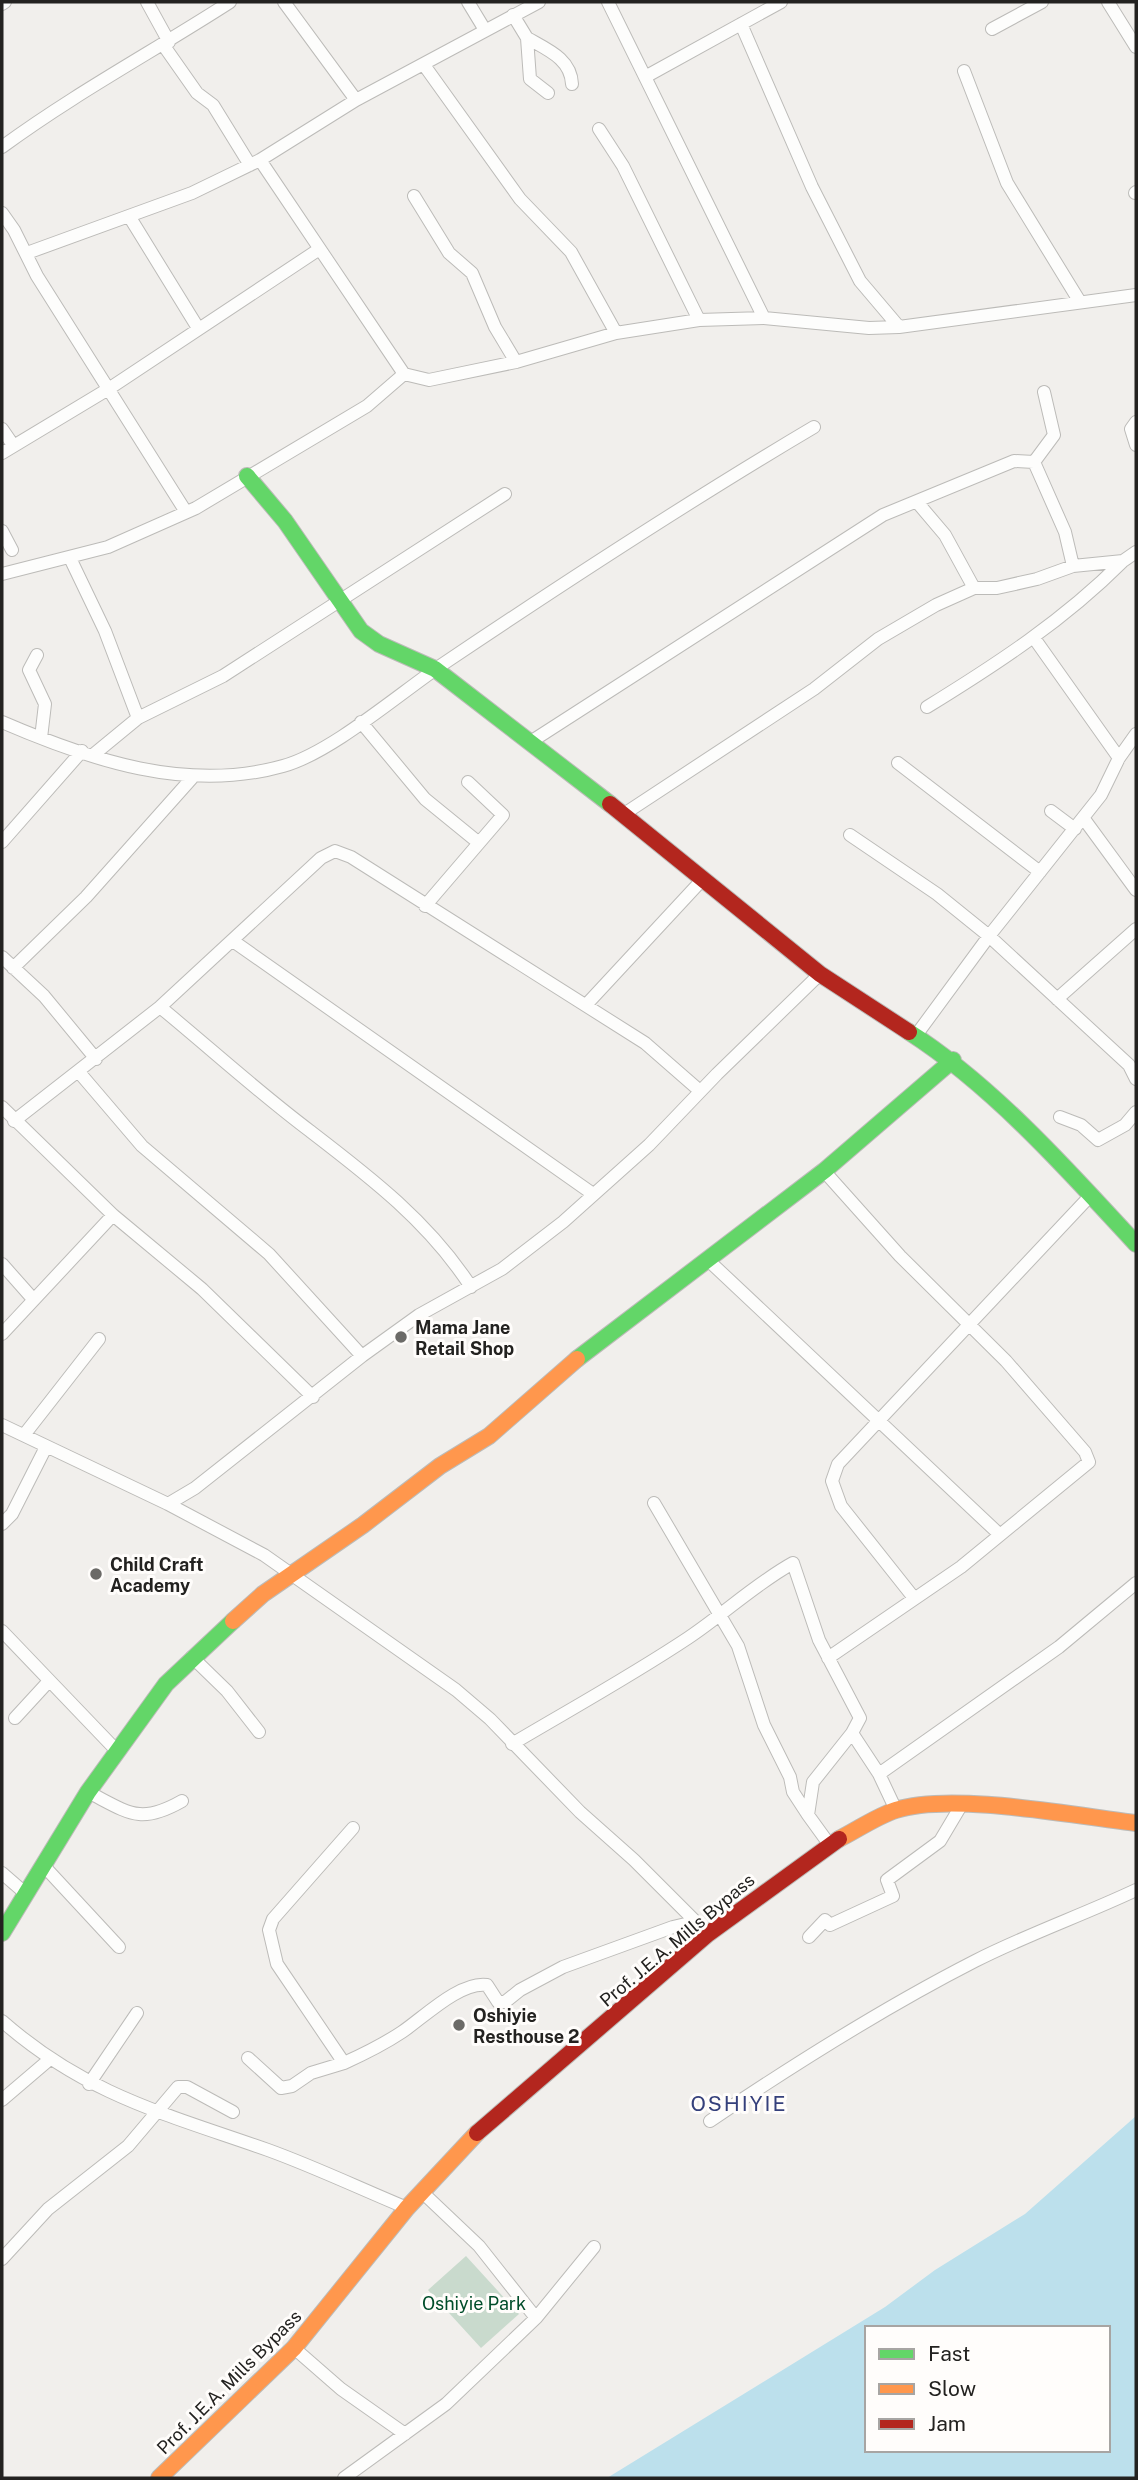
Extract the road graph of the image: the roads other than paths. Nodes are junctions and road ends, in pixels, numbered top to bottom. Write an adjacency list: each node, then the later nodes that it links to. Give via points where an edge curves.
1 (147, 2): 15 (street)
2 (230, 2): 15 (street)
3 (284, 2): 22 (street)
4 (468, 2): 13 (street)
5 (539, 2): 10 (street)
6 (608, 2): 19 (street)
7 (781, 2): 11 (street)
8 (1042, 2): 12 (street)
9 (1108, 2): 16 (street)
10 (513, 15): 13 (street); 14 (street)
11 (741, 24): 19 (street); 36 (street, via 812,187 860,281)
12 (992, 29)
13 (485, 30): 17 (street)
14 (527, 38): 20 (street, via 563,60 572,72); 21 (street, via 530,79)
15 (166, 44): 24 (street, via 43,116); 25 (street, via 197,93 213,104)
16 (1136, 47)
17 (424, 65): 22 (street); 38 (street, via 520,199 571,252)
18 (964, 71): 33 (street, via 1007,183)
19 (645, 78): 34 (street)
20 (572, 85)
21 (548, 93)
22 (356, 100): 25 (street)
23 (599, 129): 35 (street, via 623,166)
24 (2, 147)
25 (255, 162): 28 (street, via 192,193); 30 (street)
26 (414, 196): 39 (street, via 449,253 472,273)
27 (2, 213): 29 (street)
28 (129, 216): 31 (street); 37 (street)
29 (8, 232): 31 (street)
30 (318, 250): 37 (street); 40 (street)
31 (27, 253): 41 (street, via 37,276)
32 (1136, 295): 33 (street)
33 (1080, 302): 36 (street)
34 (764, 318): 35 (street); 36 (street)
35 (699, 320): 38 (street)
36 (899, 327)
37 (198, 328): 41 (street)
38 (616, 333): 39 (street)
39 (516, 362): 40 (street, via 429,380)
40 (404, 374): 50 (street, via 367,406)
41 (110, 388): 47 (street); 53 (street)
42 (1044, 392): 49 (street, via 1054,435)
43 (1136, 422): 46 (street, via 1131,434)
44 (814, 427): 65 (street, via 683,505)
45 (2, 429): 47 (street)
46 (1136, 444)
47 (13, 445): 48 (street)
48 (2, 453)
49 (1034, 462): 52 (street, via 1014,461); 59 (street, via 1065,533)
50 (247, 476): 53 (street); 62 (street, via 285,521)
51 (505, 494): 62 (street)
52 (917, 502): 61 (street, via 945,535); 72 (street, via 883,515)
53 (186, 512): 57 (street, via 108,547)
54 (2, 531): 55 (street)
55 (12, 550)
56 (1136, 552): 58 (street)
57 (70, 558): 60 (street); 67 (street, via 106,631)
58 (1123, 561): 59 (street); 63 (street, via 1081,602)
59 (1073, 566): 61 (street, via 997,588)
60 (2, 574)
61 (974, 588): 79 (street, via 878,639 814,689)
62 (338, 602): 65 (street, via 379,645); 67 (street, via 223,676)
63 (1034, 638): 66 (street); 74 (street)
64 (37, 655): 71 (street, via 29,670 45,704)
65 (435, 669): 69 (street); 72 (street)
66 (927, 707)
67 (138, 718): 73 (street)
68 (2, 722): 71 (street)
69 (361, 722): 76 (street, via 285,766); 83 (street, via 425,799)
70 (1136, 734): 74 (street)
71 (41, 738): 73 (street)
72 (532, 741): 79 (street)
73 (87, 753): 76 (street, via 122,766); 82 (street)
74 (1119, 758): 80 (street)
75 (898, 763): 84 (street)
76 (192, 778): 92 (street, via 86,897)
77 (468, 782): 83 (street, via 503,815)
78 (1051, 811): 80 (street)
79 (624, 814): 85 (street)
80 (1080, 824): 84 (street); 86 (street)
81 (850, 835): 89 (street)
82 (2, 842)
83 (479, 843): 87 (street)
84 (1040, 872): 89 (street)
85 (702, 880): 93 (street); 95 (street)
86 (1136, 890)
87 (425, 906): 90 (street, via 335,851 321,858); 95 (street)
88 (1136, 929): 94 (street)
89 (989, 936): 94 (street); 97 (street)
90 (233, 941): 96 (street); 108 (street)
91 (2, 957): 92 (street)
92 (13, 968): 98 (street, via 44,996)
93 (820, 974): 97 (street); 102 (street)
94 (1057, 999): 101 (street, via 1129,1065)
95 (586, 1005): 102 (street, via 645,1043)
96 (160, 1007): 98 (street); 114 (street, via 425,1225)
97 (917, 1034): 99 (street)
98 (96, 1059): 100 (street)
99 (953, 1060): 107 (street); 109 (street)
100 (78, 1070): 106 (street); 119 (street, via 142,1146 269,1254)
101 (1136, 1079)
102 (700, 1091): 108 (street, via 649,1145)
103 (2, 1107): 106 (street)
104 (1136, 1112): 105 (street, via 1125,1125 1098,1140 1081,1125)
105 (1060, 1117)
106 (14, 1121): 110 (street)
107 (824, 1171): 112 (street); 116 (street)
108 (593, 1194): 114 (street, via 502,1269)
109 (1091, 1195): 111 (street); 116 (street)
110 (113, 1215): 115 (street); 120 (street, via 202,1289)
111 (1136, 1244)
112 (708, 1260): 121 (street); 129 (street, via 603,1336 488,1436)
113 (2, 1264): 115 (street)
114 (471, 1287): 119 (street, via 419,1315)
115 (33, 1299): 117 (street)
116 (968, 1325): 121 (street); 128 (street, via 1006,1361 1089,1462)
117 (2, 1334)
118 (99, 1339): 123 (street)
119 (362, 1356): 120 (street)
120 (313, 1397): 126 (street)
121 (879, 1419): 128 (street); 131 (street, via 838,1464 832,1481 834,1493 850,1520)
122 (2, 1425): 123 (street)
123 (24, 1435): 124 (street)
124 (46, 1447): 126 (street); 127 (street, via 12,1514)
125 (654, 1503): 132 (street)
126 (168, 1504): 129 (street, via 264,1555)
127 (2, 1524)
128 (998, 1533): 131 (street, via 961,1567)
129 (289, 1575): 134 (street); 140 (street, via 456,1690)
130 (1136, 1583): 142 (street, via 1059,1647)
131 (914, 1598): 135 (street)
132 (721, 1616): 135 (street, via 746,1592 793,1563); 140 (street); 147 (street, via 738,1646 760,1716 793,1792)
133 (2, 1631): 136 (street)
134 (191, 1657): 138 (street, via 227,1691); 141 (street)
135 (828, 1658): 139 (street, via 860,1718)
136 (49, 1681): 137 (street); 141 (street)
137 (15, 1718)
138 (258, 1732)
139 (852, 1733): 142 (street); 147 (street, via 813,1782)
140 (512, 1744): 155 (street)
141 (117, 1751): 143 (street)
142 (879, 1774): 146 (street)
143 (89, 1793): 144 (street, via 147,1816); 151 (street)
144 (183, 1801)
145 (962, 1804): 146 (street, Prof. J.E.A. Mills Bypass, via 928,1804); 148 (street, Prof. J.E.A. Mills Bypass); 158 (street, via 940,1841 887,1880 893,1896 830,1925 825,1920)
146 (896, 1811): 150 (street, Prof. J.E.A. Mills Bypass)
147 (808, 1815): 150 (street)
148 (1136, 1823)
149 (353, 1828): 164 (street, via 273,1919 269,1930 277,1964)
150 (829, 1844): 157 (street, Prof. J.E.A. Mills Bypass)
151 (43, 1865): 154 (street); 159 (street)
152 (2, 1873): 154 (street)
153 (1136, 1890): 169 (street, via 1018,1940 924,1989 822,2046)
154 (25, 1893): 156 (street)
155 (694, 1922): 157 (street); 164 (street, via 563,1967 505,2001 498,2002 487,1986 474,1985)
156 (2, 1933)
157 (708, 1934): 170 (street, Prof. J.E.A. Mills Bypass, via 492,2118)
158 (809, 1937)
159 (119, 1947)
160 (137, 2013): 165 (street)
161 (2, 2021): 163 (street)
162 (248, 2057): 164 (street, via 281,2088)
163 (50, 2059): 165 (street); 166 (street)
164 (344, 2063)
165 (89, 2084): 167 (street)
166 (2, 2100)
167 (156, 2112): 168 (street, via 182,2086); 171 (street, via 272,2151); 173 (street, via 128,2146 48,2209)
168 (233, 2112)
169 (710, 2121)
170 (421, 2190): 171 (street, Prof. J.E.A. Mills Bypass); 174 (street, via 479,2246)
171 (407, 2208): 175 (street, Prof. J.E.A. Mills Bypass)
172 (594, 2247): 174 (street)
173 (2, 2259)
174 (536, 2318): 176 (street, via 446,2404)
175 (294, 2348): 176 (street, via 341,2389); 177 (street, Prof. J.E.A. Mills Bypass)
176 (405, 2434): 178 (street)
177 (159, 2478)
178 (344, 2478)

